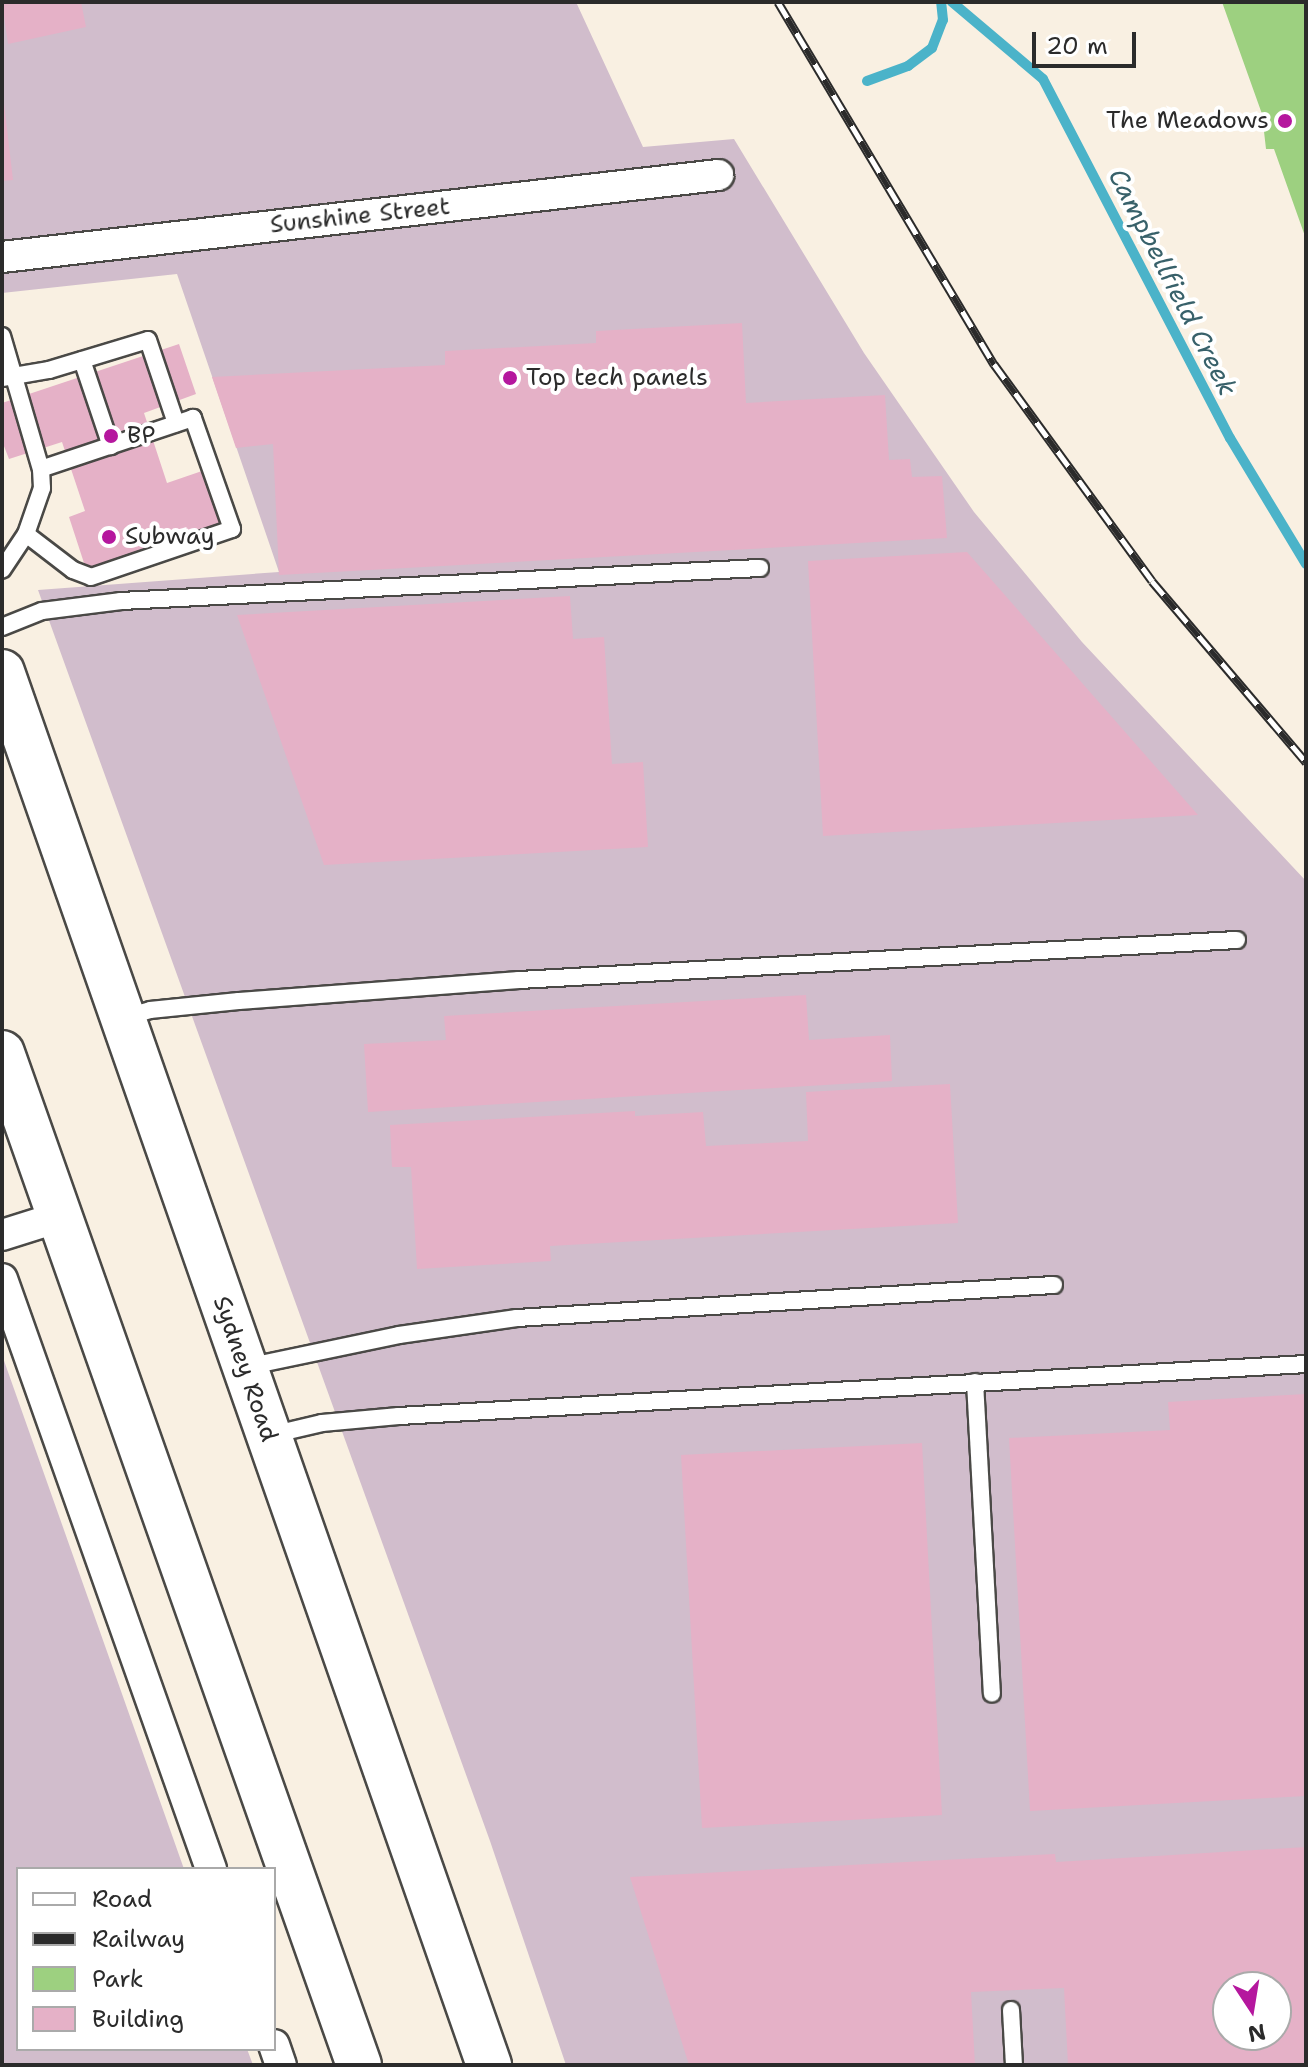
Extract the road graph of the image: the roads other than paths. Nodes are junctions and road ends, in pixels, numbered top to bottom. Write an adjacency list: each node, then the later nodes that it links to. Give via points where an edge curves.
1 (718, 175): 2 (street, Sunshine Street)
2 (2, 257)
3 (2, 336): 5 (lane)
4 (82, 360): 5 (lane); 6 (lane, via 148,340); 7 (lane)
5 (8, 377): 8 (lane)
6 (176, 423): 7 (lane); 9 (lane, via 193,418 232,529 91,577 73,570)
7 (111, 446): 8 (lane)
8 (41, 469): 9 (lane, via 40,498)
9 (26, 534): 11 (lane)
10 (760, 568): 12 (lane, via 121,601 42,611)
11 (2, 570)
12 (2, 627)
13 (2, 672): 15 (highway, Sydney Road)
14 (1237, 940): 15 (lane, via 519,980 239,1001 150,1010)
15 (123, 1018): 22 (highway, Sydney Road)
16 (2, 1053): 17 (highway)
17 (59, 1217): 18 (street); 28 (highway)
18 (2, 1235)
19 (2, 1279): 26 (street)
20 (1054, 1285): 22 (lane, via 517,1318 399,1335)
21 (1306, 1364): 23 (lane)
22 (245, 1367): 24 (highway, Sydney Road)
23 (975, 1382): 24 (lane, via 399,1416 322,1423); 25 (lane)
24 (268, 1436): 29 (highway, Sydney Road)
25 (992, 1694)
26 (210, 1867)
27 (1011, 2010): 30 (lane)
28 (359, 2065)
29 (489, 2065)
30 (1014, 2065)

